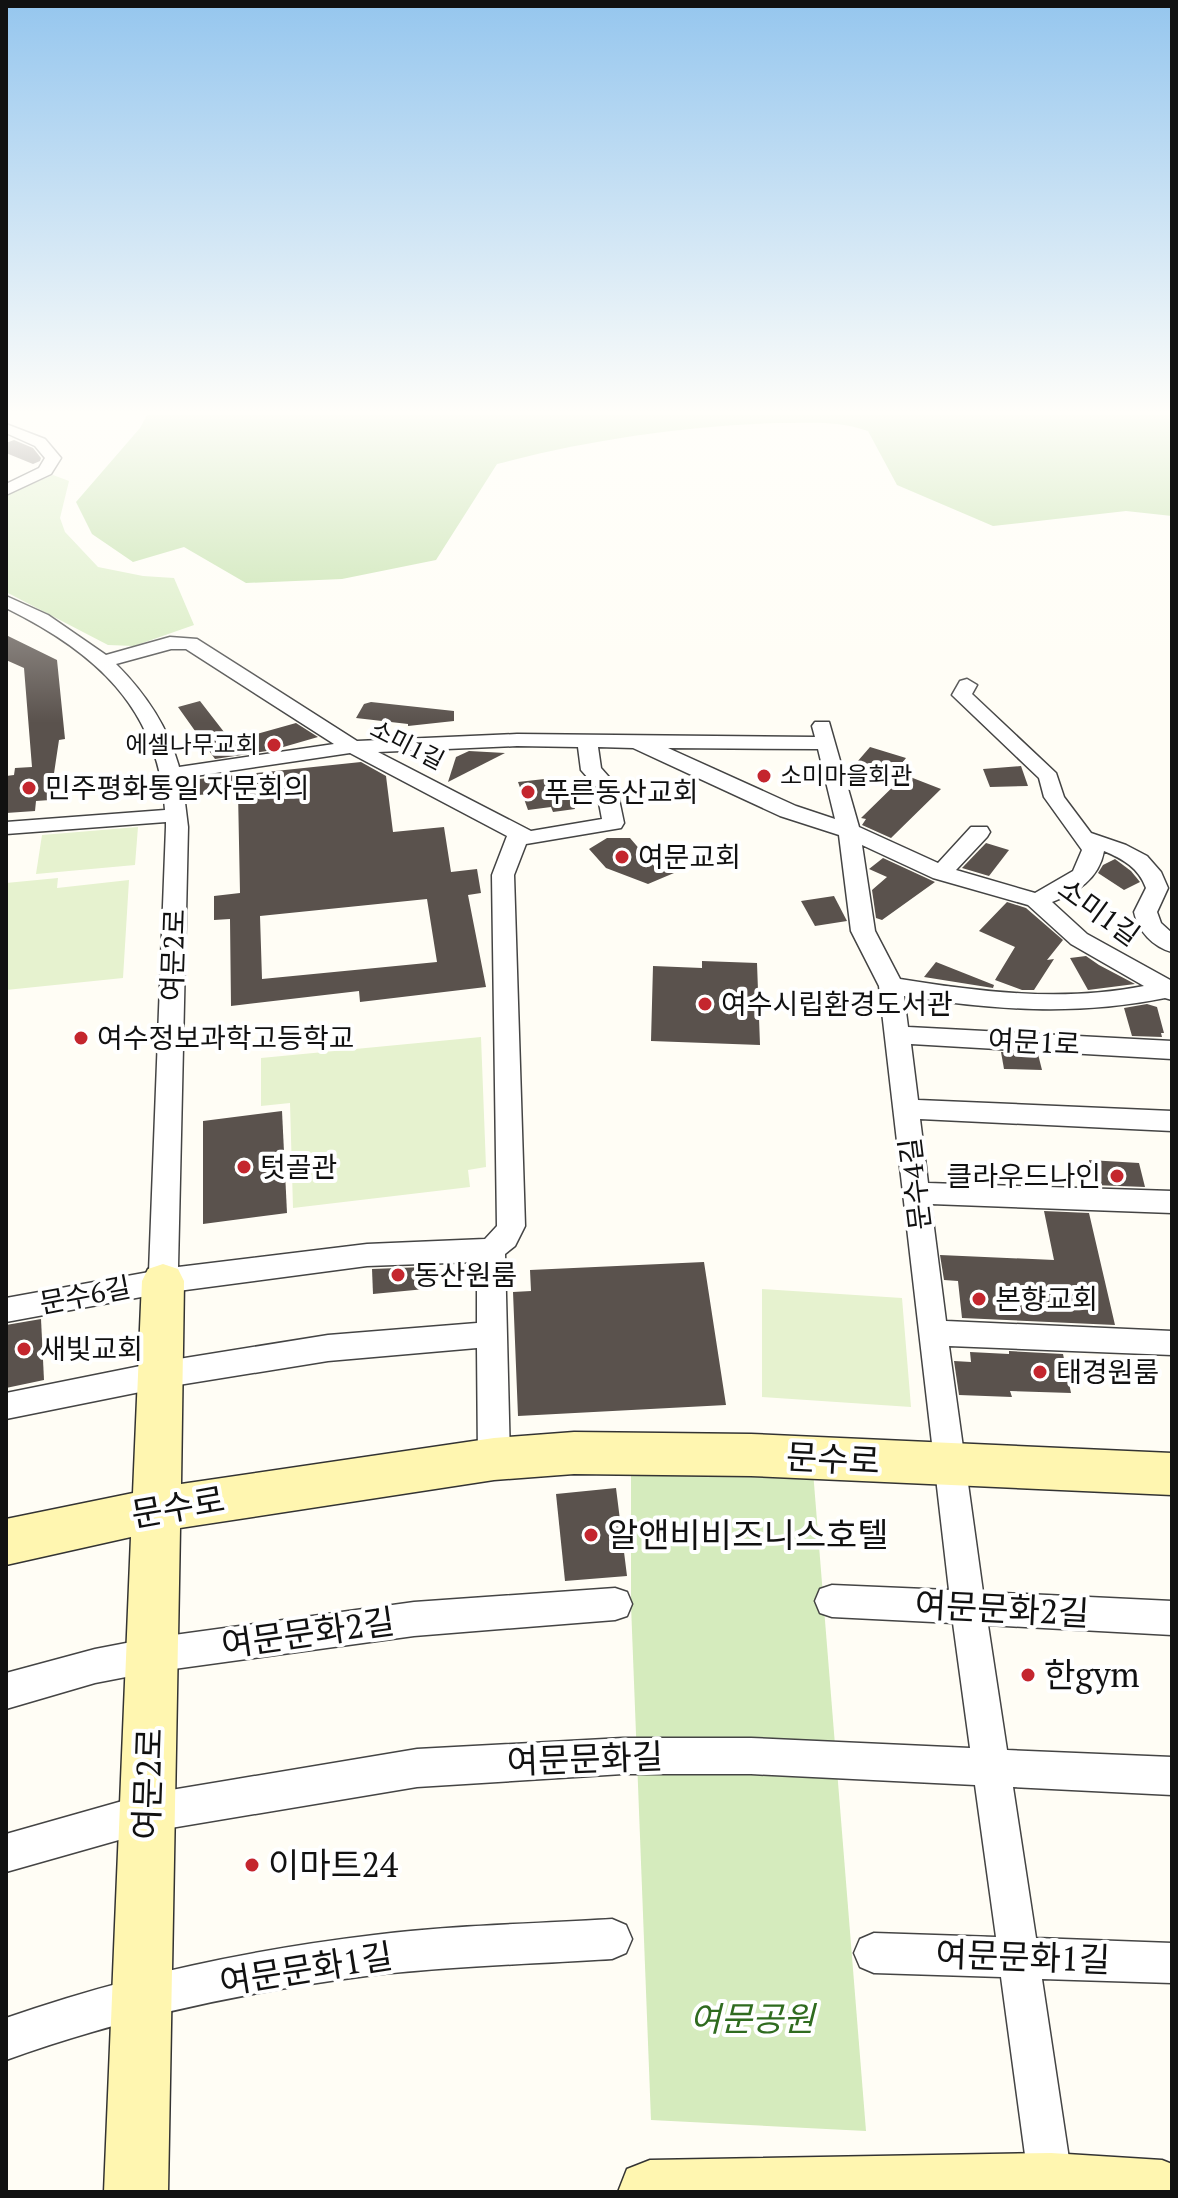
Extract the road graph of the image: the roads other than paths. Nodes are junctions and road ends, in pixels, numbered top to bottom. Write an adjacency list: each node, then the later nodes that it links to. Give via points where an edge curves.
1 (6, 601): 2 (street, 여문2로)
2 (105, 661): 6 (street, 소미1길, via 170,643 190,643); 7 (street, 여문2로, via 146,708)
3 (967, 685): 13 (street, via 962,695 1049,777 1054,797)
4 (587, 741): 5 (street, 소미1길); 6 (street, 소미1길); 12 (street, 소미1길, via 591,770 606,785 613,823 534,839)
5 (636, 742): 10 (street, 소미1길, via 788,811); 10 (street, 문수4길, via 824,734)
6 (353, 747): 7 (street); 12 (street, 소미1길)
7 (171, 774): 8 (street, 여문2로)
8 (177, 815): 9 (street); 26 (street, 여문2로)
9 (6, 828)
10 (849, 831): 14 (street, 소미1길); 17 (street, 문수4길, via 863,931)
11 (979, 832): 14 (street)
12 (519, 834): 25 (street, via 503,875 511,1226)
13 (1086, 838): 15 (street, via 1093,852 1085,871 1070,885); 16 (street, via 1120,850 1151,871 1157,888 1146,915 1155,932)
14 (941, 873): 15 (street, 소미1길)
15 (1036, 900): 18 (street, 소미1길, via 1079,939)
16 (1172, 944)
17 (891, 986): 18 (street, via 968,998 1077,1002); 19 (street, 문수4길)
18 (1169, 991)
19 (897, 1035): 20 (street, 여문1로); 21 (street, 문수4길)
20 (1172, 1050)
21 (906, 1109): 22 (street); 23 (street, 문수4길)
22 (1172, 1121)
23 (916, 1193): 24 (street); 28 (street, 문수4길)
24 (1172, 1202)
25 (491, 1250): 26 (street, via 367,1255); 29 (street)
26 (163, 1281): 27 (street, 문수6길); 31 (street, 여문2로)
27 (6, 1310)
28 (932, 1333): 30 (street); 34 (street, 문수4길)
29 (492, 1334): 31 (street, via 328,1348); 33 (street)
30 (1172, 1343)
31 (160, 1375): 32 (street); 36 (street, 여문2로)
32 (6, 1406)
33 (494, 1459): 34 (street, 문수로, via 666,1452); 36 (street, 문수로)
34 (948, 1464): 35 (street, 문수로); 40 (street, 문수4길)
35 (1172, 1474)
36 (157, 1510): 37 (street, 문수로); 42 (street, 여문2로)
37 (6, 1542)
38 (832, 1601): 40 (street, 여문문화2길)
39 (615, 1604): 42 (street, 여문문화2길, via 414,1619)
40 (968, 1608): 41 (street, 여문문화2길); 44 (street, 문수4길)
41 (1172, 1618)
42 (152, 1655): 43 (street, 여문문화2길); 46 (street, 여문2로)
43 (6, 1691)
44 (991, 1766): 45 (street, 여문문화길); 46 (street, 여문문화길, via 751,1756 522,1761 417,1768); 50 (street, 문수4길)
45 (1172, 1776)
46 (147, 1813): 47 (street, 여문문화길); 52 (street, 여문2로)
47 (6, 1853)
48 (612, 1939): 52 (street, 여문문화1길, via 377,1955)
49 (874, 1953): 50 (street, 여문문화1길)
50 (1018, 1956): 51 (street, 여문문화1길); 54 (street, 문수4길)
51 (1172, 1963)
52 (142, 1997): 53 (street, 여문문화1길); 56 (street, 여문2로)
53 (6, 2039)
54 (1052, 2189): 55 (street); 58 (street)
55 (819, 2191): 57 (street)
56 (136, 2192)
57 (650, 2192)
58 (1162, 2192)

